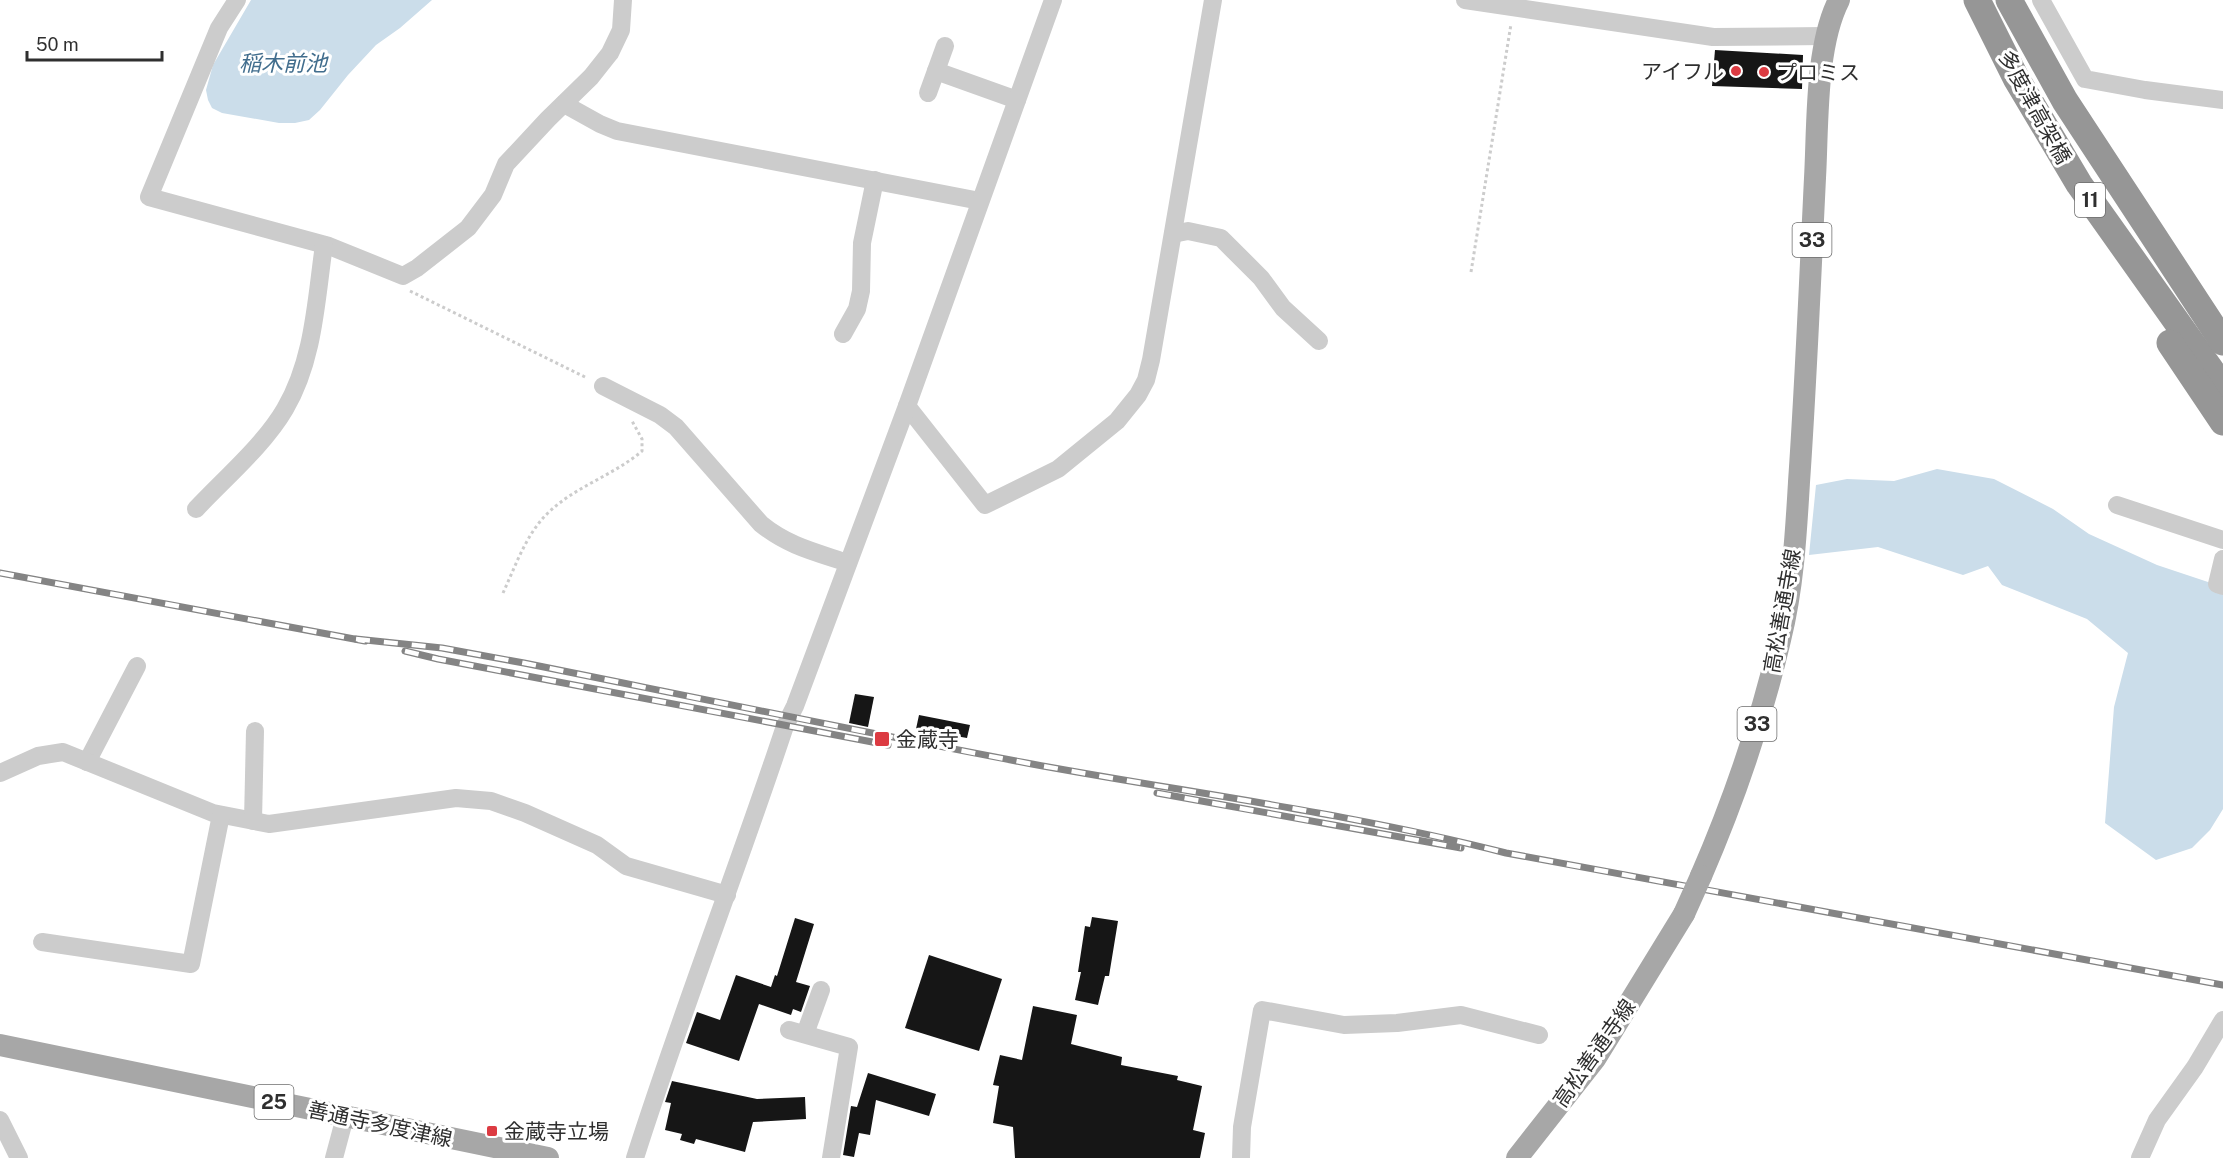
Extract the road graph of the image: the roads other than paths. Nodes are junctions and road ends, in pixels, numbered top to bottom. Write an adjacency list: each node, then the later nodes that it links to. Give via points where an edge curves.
1 (237, 0): 22 (street, via 219,28 149,197)
2 (624, 0): 18 (street, via 621,30 610,53)
3 (1053, 0): 17 (street)
4 (1213, 0): 21 (street)
5 (1465, 0): 11 (street, via 1713,37)
6 (1839, 0): 11 (main road, 高松善通寺線 / 33)
7 (1977, 0): 14 (highway, 多度津高架橋 / 11)
8 (2009, 0): 10 (highway, 多度津高架橋 / 11)
9 (2041, 0): 16 (street, via 2085,79)
10 (2022, 26): 23 (highway, via 2060,73); 26 (highway, 多度津高架橋 / 11, via 2108,169)
11 (1825, 36): 49 (main road, 高松善通寺線 / 33, bridge, via 1793,566 1781,639 1729,810 1701,876 1684,914)
12 (945, 46): 13 (street)
13 (936, 71): 15 (street); 17 (street)
14 (2016, 78): 28 (highway, 多度津高架橋 / 11, via 2079,184); 30 (highway, via 2058,172)
15 (928, 93)
16 (2223, 99)
17 (1017, 100): 20 (street)
18 (564, 104): 19 (street, via 616,131); 22 (street, via 506,164 493,195 468,228 417,268 403,276)
19 (875, 180): 20 (street); 24 (street, via 862,243 861,291 857,309)
20 (980, 201): 29 (street)
21 (1173, 234): 25 (street, via 1188,231 1221,237 1261,278 1282,308); 29 (street, via 1146,380 1117,421 1058,469 985,505)
22 (324, 245): 32 (street, via 311,333 295,390 272,428)
23 (2223, 310)
24 (843, 334)
25 (1319, 341)
26 (2223, 342)
27 (603, 386): 35 (street, via 676,427 777,537)
28 (2223, 387)
29 (907, 406): 35 (street)
30 (2223, 422)
31 (2117, 505): 33 (street, via 2200,523)
32 (196, 509)
33 (2223, 540)
34 (2223, 559): 36 (street, via 2217,584)
35 (849, 563): 43 (street)
36 (2223, 585)
37 (137, 666): 39 (street)
38 (255, 730): 42 (street)
39 (87, 762): 40 (street, via 63,752 38,756); 41 (street)
40 (0, 773)
41 (220, 815): 42 (street); 44 (street, via 191,964)
42 (253, 821): 43 (street, via 269,824 456,798 491,801 597,844 626,866)
43 (727, 895): 55 (street)
44 (42, 942)
45 (821, 990): 56 (street, via 797,1032 849,1047 849,1086)
46 (2223, 1020): 60 (street, via 2157,1120)
47 (1539, 1035): 57 (street, via 1461,1015 1344,1025 1262,1010 1242,1127)
48 (0, 1045): 50 (main road, 善通寺多度津線 / 25)
49 (1595, 1059): 58 (main road, 高松善通寺線 / 33); 59 (main road, via 1582,1089)
50 (345, 1116): 53 (street); 54 (main road, 善通寺多度津線 / 25)
51 (0, 1120): 52 (street)
52 (19, 1158)
53 (334, 1158)
54 (548, 1158)
55 (635, 1158)
56 (831, 1158)
57 (1241, 1158)
58 (1517, 1158)
59 (1530, 1158)
60 (2140, 1158)

